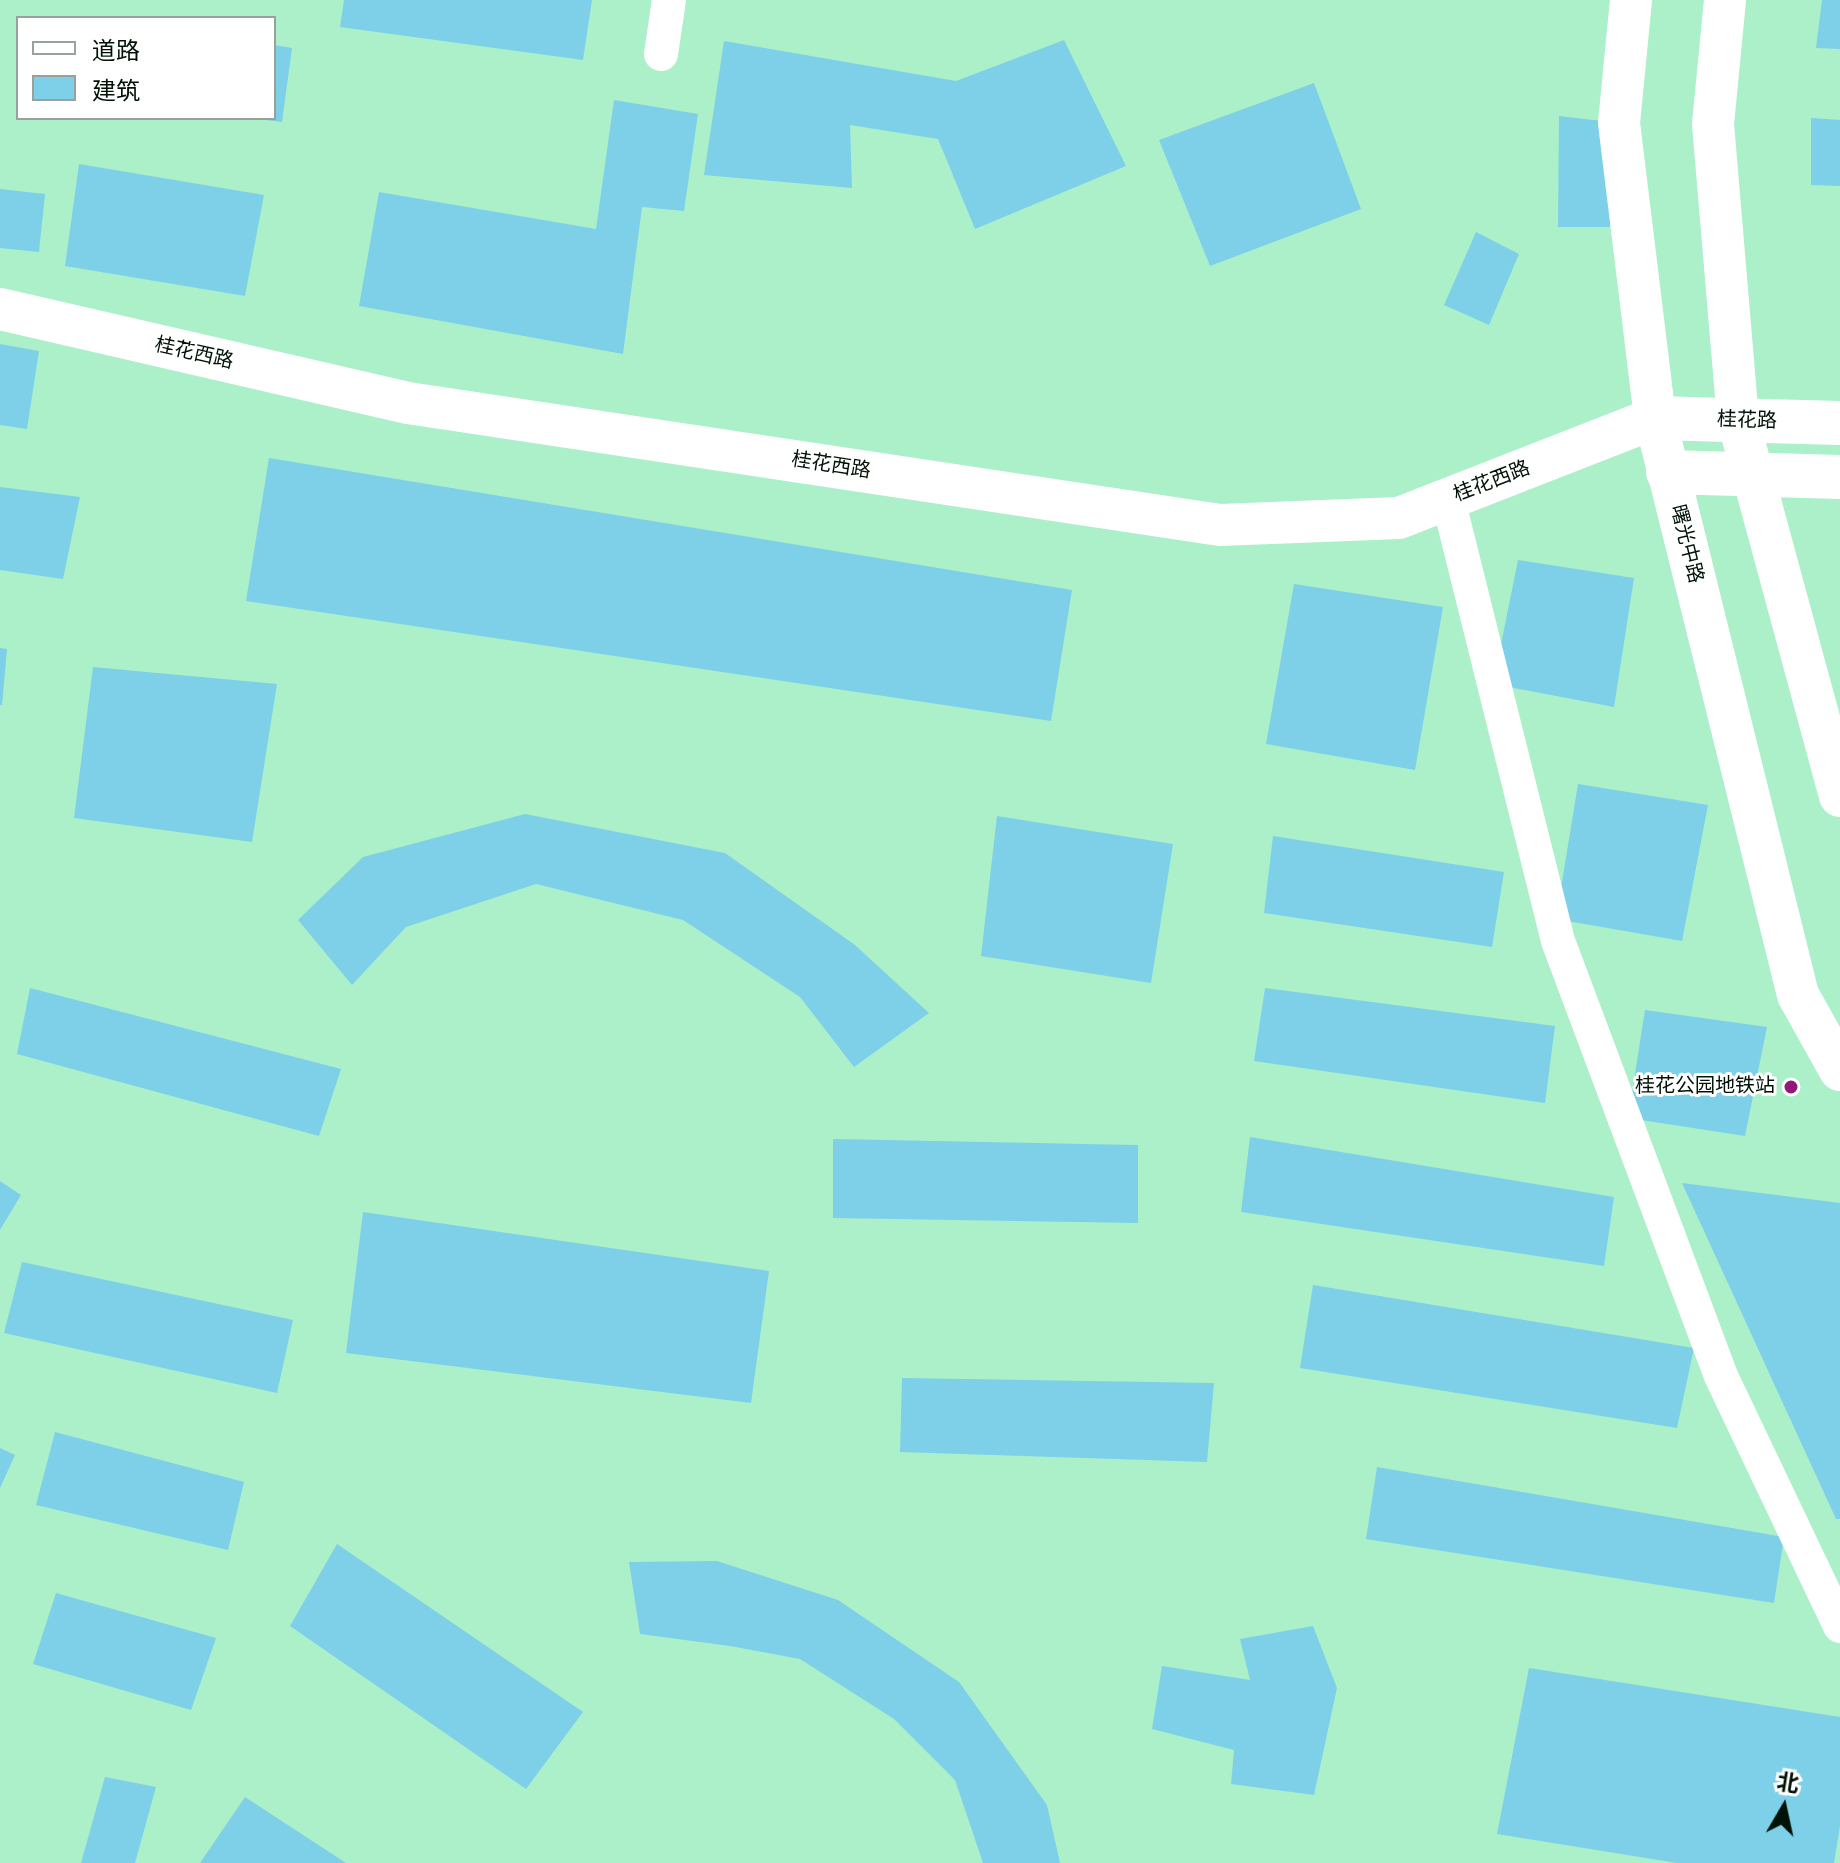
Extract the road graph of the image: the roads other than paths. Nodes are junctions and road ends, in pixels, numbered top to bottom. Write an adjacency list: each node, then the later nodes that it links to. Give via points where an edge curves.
1 (669, 0): 4 (street)
2 (1631, 0): 6 (street, 曙光中路, via 1619,123)
3 (1725, 0): 7 (street, via 1713,124)
4 (661, 54)
5 (0, 309): 12 (street, 桂花西路, via 408,403 1220,525 1399,518)
6 (1655, 418): 7 (main road, 桂花路); 9 (street, 曙光中路); 12 (street, 桂花西路)
7 (1738, 420): 8 (main road, 桂花路); 10 (street)
8 (1840, 423)
9 (1668, 472): 10 (main road); 14 (street, 曙光中路, via 1798,995)
10 (1752, 473): 11 (main road); 13 (street)
11 (1840, 477)
12 (1448, 499): 15 (street, via 1558,941 1721,1376)
13 (1840, 796)
14 (1840, 1070)
15 (1840, 1626)

